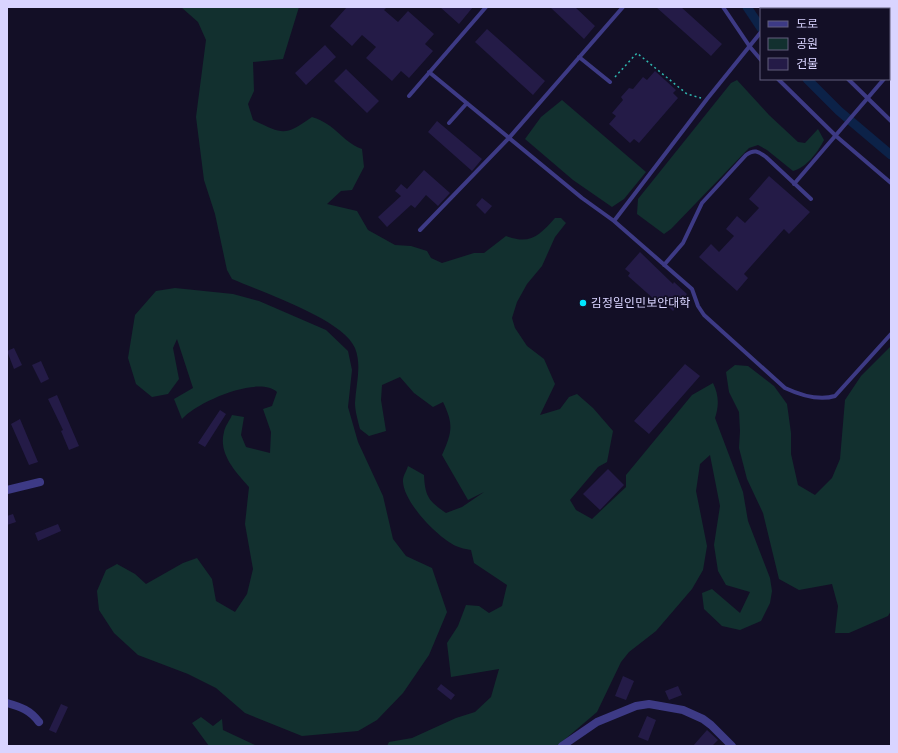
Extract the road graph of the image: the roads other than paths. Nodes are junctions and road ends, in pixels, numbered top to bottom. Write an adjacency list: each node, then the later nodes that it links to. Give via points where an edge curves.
1 (486, 7): 8 (lane)
2 (623, 7): 6 (lane)
3 (723, 7): 5 (lane)
4 (760, 33): 5 (lane)
5 (750, 47): 7 (lane); 23 (lane, via 707,99)
6 (579, 57): 12 (lane); 19 (lane)
7 (760, 59)
8 (429, 72): 13 (lane); 15 (lane)
9 (779, 80): 18 (lane)
10 (849, 80): 14 (lane)
11 (883, 80): 14 (lane)
12 (610, 82)
13 (409, 96)
14 (868, 99): 16 (lane); 18 (lane)
15 (467, 103): 17 (lane); 19 (lane)
16 (891, 121)
17 (449, 123)
18 (836, 136): 20 (lane); 21 (lane)
19 (509, 138): 23 (lane); 24 (lane)
20 (891, 183)
21 (794, 184): 22 (lane); 25 (lane, via 766,157 758,151 752,151 702,203 683,243)
22 (811, 199)
23 (614, 222): 25 (lane)
24 (420, 230)
25 (664, 265): 26 (lane, via 692,289 704,315 785,388 797,394 826,399 835,396)
26 (891, 334)
27 (40, 482): 28 (street)
28 (7, 490)
29 (7, 703): 30 (street, via 22,707 33,714)
30 (38, 722)
31 (562, 746): 32 (street, via 597,722 636,706 649,704 683,710 703,719)
32 (732, 746)

